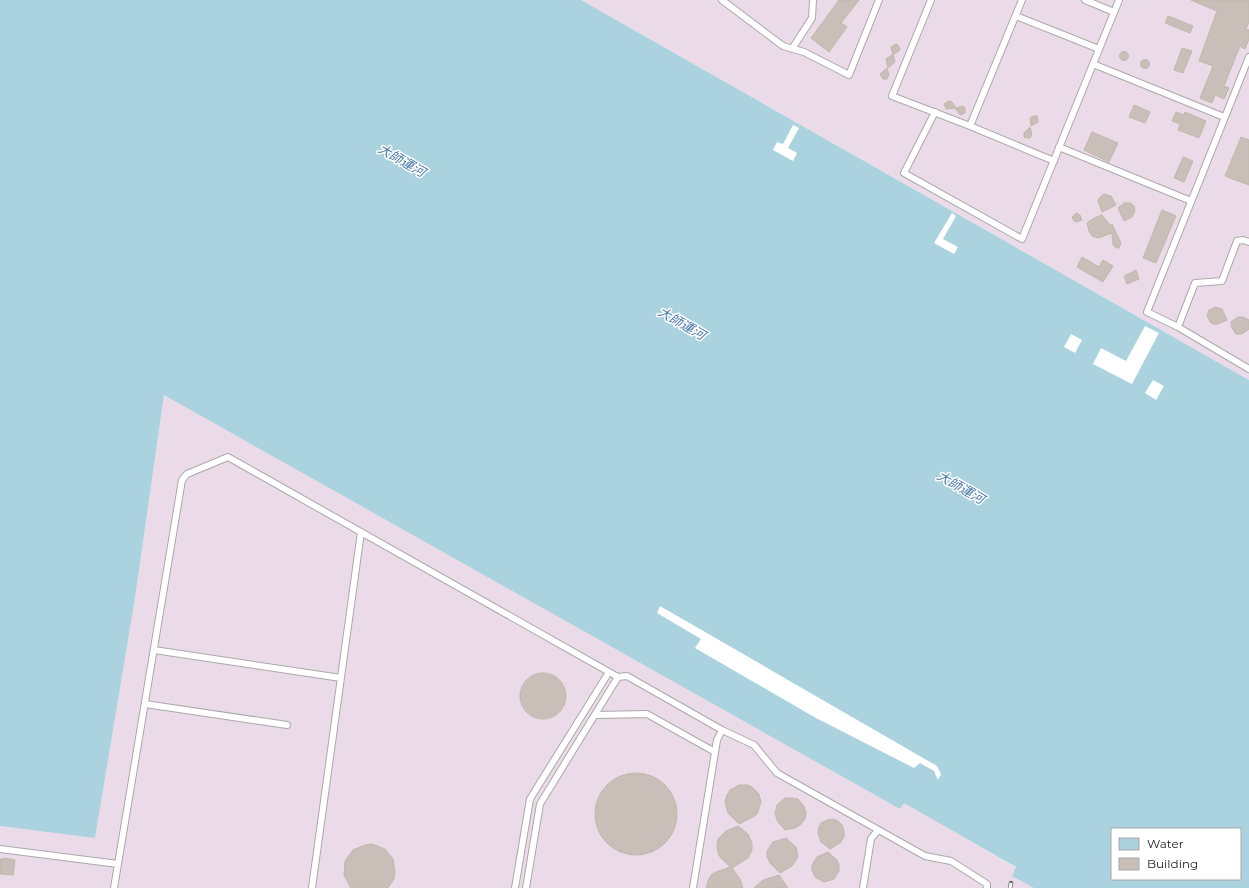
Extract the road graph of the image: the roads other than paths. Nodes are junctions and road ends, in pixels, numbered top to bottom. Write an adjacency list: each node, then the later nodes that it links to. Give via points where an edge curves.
1 (722, 0): 10 (lane, via 783,46)
2 (814, 0): 10 (lane, via 812,18)
3 (879, 0): 10 (lane, via 849,75)
4 (931, 0): 14 (lane, via 892,96)
5 (1022, 0): 9 (lane)
6 (1085, 0): 8 (lane)
7 (1119, 0): 8 (lane)
8 (1114, 12): 11 (lane)
9 (1016, 16): 11 (lane); 16 (lane)
10 (792, 48)
11 (1099, 49): 13 (lane)
12 (1249, 57): 15 (lane)
13 (1093, 64): 15 (lane); 17 (lane)
14 (934, 112): 16 (lane); 18 (lane, via 904,173 1022,239)
15 (1224, 117): 19 (lane)
16 (970, 126): 18 (lane)
17 (1059, 147): 18 (lane); 19 (lane)
18 (1054, 161)
19 (1191, 201): 21 (lane, via 1147,312)
20 (1249, 242): 21 (lane, via 1237,241 1222,282 1195,283)
21 (1178, 328): 22 (lane)
22 (1249, 369)
23 (361, 532): 24 (lane, via 228,457 187,474 182,480); 25 (lane); 27 (lane)
24 (154, 650): 27 (lane); 28 (lane)
25 (609, 672): 26 (lane); 38 (lane, via 530,799)
26 (618, 677): 29 (lane); 31 (lane, via 627,676)
27 (341, 678): 37 (lane)
28 (145, 704): 30 (lane); 35 (lane)
29 (596, 715): 32 (lane, via 648,714); 39 (lane, via 540,804)
30 (287, 725)
31 (722, 730): 32 (lane); 33 (lane, via 754,745 777,773)
32 (715, 752): 40 (lane)
33 (878, 830): 41 (lane, via 872,839); 42 (lane, via 925,856 951,861 987,884)
34 (0, 849): 35 (lane)
35 (118, 864): 36 (lane)
36 (114, 888)
37 (312, 888)
38 (515, 888)
39 (526, 888)
40 (693, 888)
41 (863, 888)
42 (986, 888)

